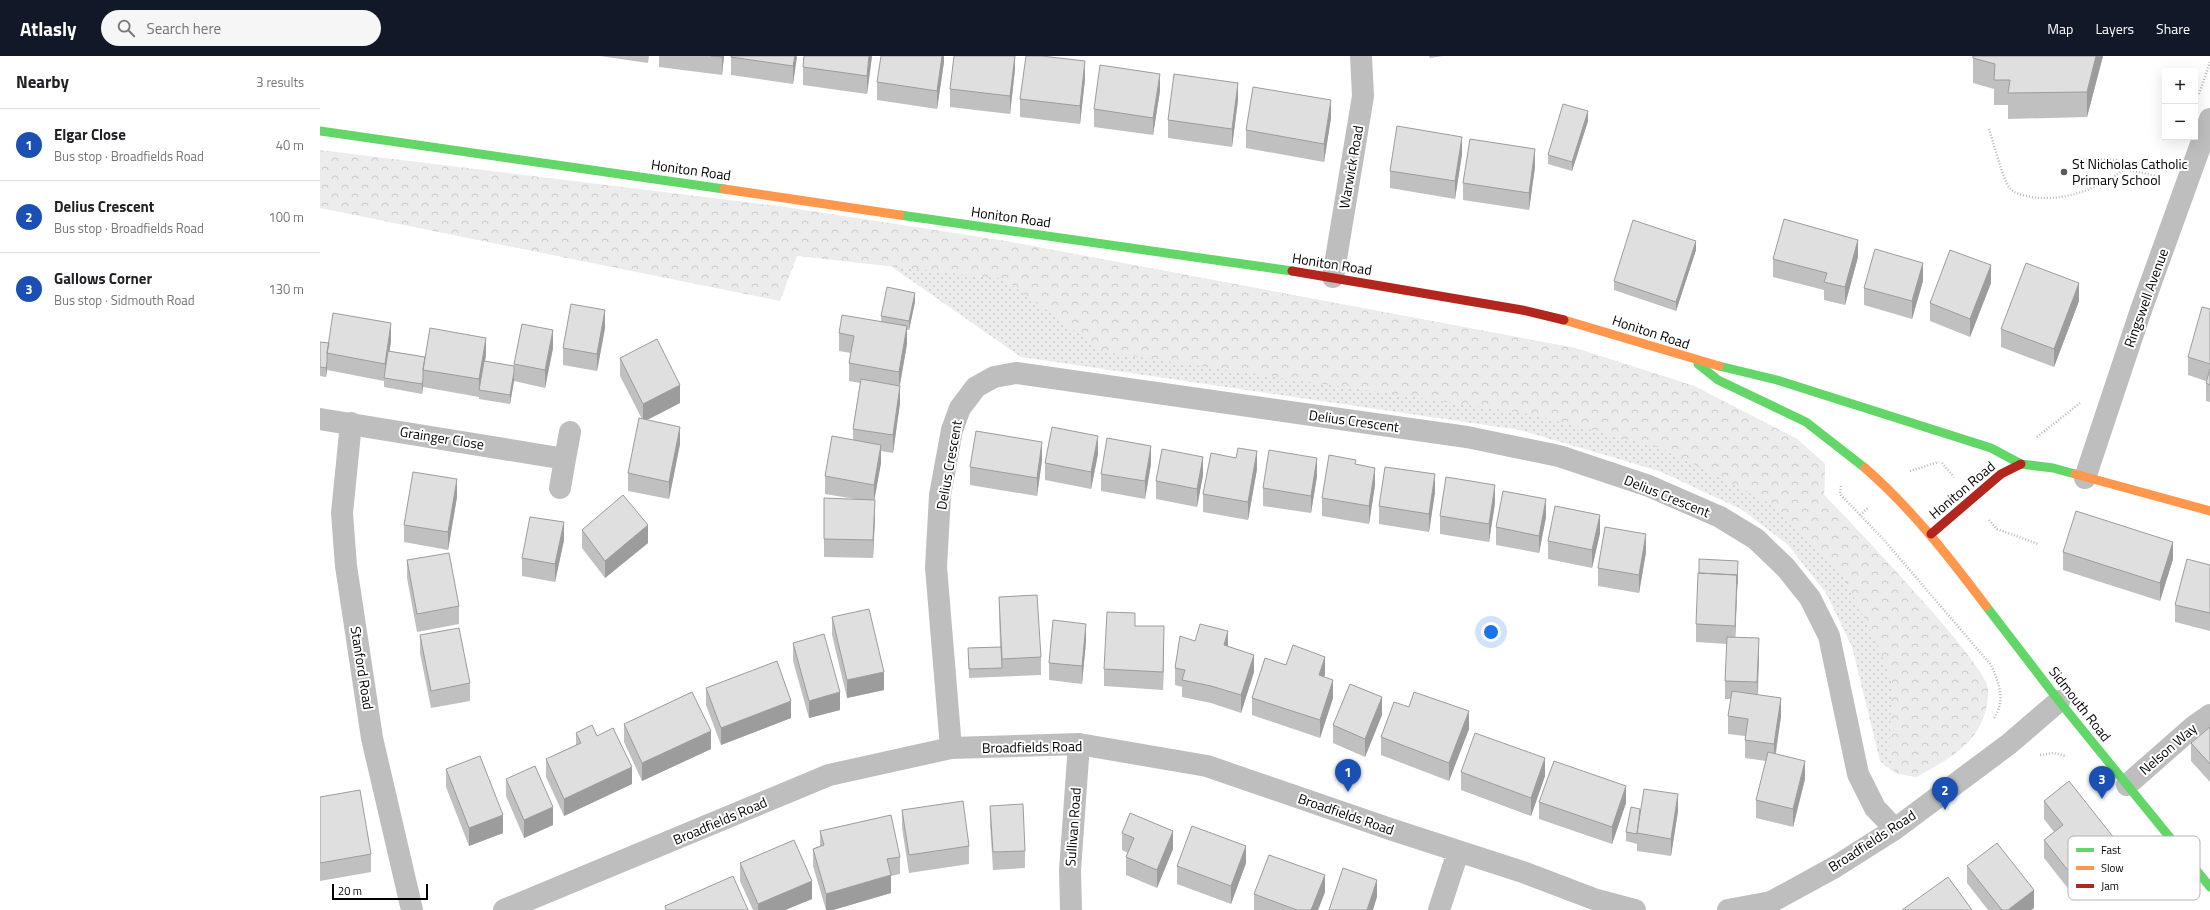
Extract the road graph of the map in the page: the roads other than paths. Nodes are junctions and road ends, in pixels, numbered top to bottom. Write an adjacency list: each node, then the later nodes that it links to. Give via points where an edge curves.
1 (1361, 56): 4 (street, Warwick Road, via 1362,96)
2 (2210, 119): 11 (street, Ringswell Avenue, via 2138,318)
3 (320, 131): 4 (main road, Honiton Road)
4 (1333, 278): 5 (main road, Honiton Road, via 1522,310 1591,328)
5 (1693, 360): 10 (main road, Honiton Road, via 1777,380 1991,448); 14 (main road, Honiton Road, via 1718,380 1806,422 1888,488)
6 (320, 419): 7 (street, Grainger Close)
7 (351, 423): 9 (street, Grainger Close); 26 (street, Stanford Road, via 342,514 346,566 372,738)
8 (570, 432): 9 (street)
9 (565, 459): 12 (street)
10 (2021, 464): 11 (main road, Honiton Road, via 2053,468); 14 (main road, Honiton Road, via 2002,474)
11 (2085, 478): 13 (main road, Honiton Road)
12 (560, 488)
13 (2210, 511)
14 (1931, 534): 15 (main road, Sidmouth Road)
15 (2059, 701): 19 (main road, Sidmouth Road); 20 (street, Broadfields Road, via 2009,744)
16 (2210, 715): 19 (street, Nelson Way, via 2193,726)
17 (1079, 744): 18 (street, Broadfields Road); 22 (street, Broadfields Road, via 1207,766); 28 (street, Sullivan Road, via 1070,870)
18 (951, 748): 20 (street, Delius Crescent, via 936,567 940,495 952,430 960,408 976,387 994,377 1016,373 1467,437 1559,456 1649,486 1720,517 1756,539 1786,568 1810,598 1829,636 1858,774 1875,808); 27 (street, Broadfields Road, via 829,774)
19 (2127, 785): 21 (main road, Sidmouth Road)
20 (1896, 828): 25 (street, Broadfields Road)
21 (2168, 836)
22 (1458, 852): 29 (street); 30 (street, Broadfields Road, via 1524,872 1594,899)
23 (2200, 875): 24 (main road, Sidmouth Road)
24 (2210, 887)
25 (1773, 906): 31 (street, Broadfields Road)
26 (412, 910)
27 (504, 910)
28 (1071, 910)
29 (1439, 910)
30 (1635, 910)
31 (1728, 910)

